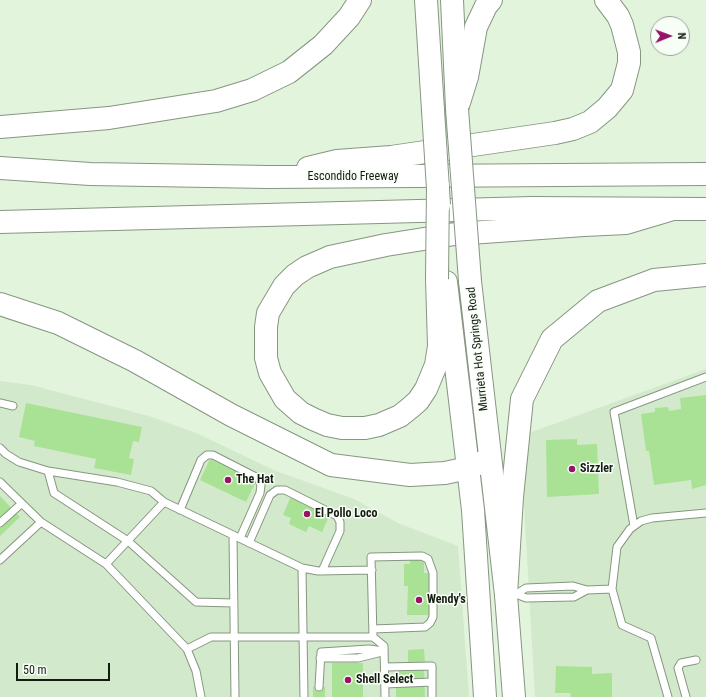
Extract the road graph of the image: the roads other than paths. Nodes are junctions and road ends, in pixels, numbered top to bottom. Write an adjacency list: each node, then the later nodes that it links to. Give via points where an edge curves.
1 (360, 0): 7 (main road, via 349,17 317,50 289,72 252,90 216,101 109,118)
2 (426, 0): 15 (main road, bridge)
3 (452, 0): 6 (main road, Murrieta Hot Springs Road)
4 (491, 0): 6 (main road, via 476,27 467,77)
5 (606, 0): 10 (main road, via 622,25 629,63 622,90 607,108 590,122 555,133 391,157 337,161)
6 (457, 109): 21 (main road, Murrieta Hot Springs Road, bridge, via 470,281)
7 (0, 126)
8 (0, 168): 10 (main road, Escondido Freeway, via 90,174)
9 (706, 174): 10 (main road, Escondido Freeway)
10 (268, 178)
11 (706, 208): 12 (main road)
12 (673, 209): 13 (main road, via 532,208); 15 (main road, via 626,223 462,234 386,245 330,257 307,267 284,286 268,313 266,358 270,373 285,399 301,413 327,425 342,428 365,428 400,416 418,401 426,390 436,365)
13 (0, 222)
14 (706, 275): 43 (main road, via 654,280 598,301 552,339 522,399 512,497)
15 (441, 279): 22 (main road, Murrieta Hot Springs Road)
16 (0, 304): 22 (main road, via 58,323 135,361 231,415 332,465 410,475 445,473)
17 (706, 377): 32 (lane, via 614,412)
18 (0, 403): 19 (lane)
19 (14, 406)
20 (0, 448): 23 (lane, via 19,462)
21 (490, 459): 22 (main road); 43 (main road, Murrieta Hot Springs Road)
22 (468, 468): 61 (main road, Murrieta Hot Springs Road)
23 (48, 471): 26 (lane, via 117,482 151,491); 34 (lane, via 54,493)
24 (0, 482): 25 (lane)
25 (3, 491): 27 (lane)
26 (164, 502): 28 (lane); 34 (lane)
27 (21, 504): 30 (lane); 31 (lane)
28 (180, 510): 33 (lane); 33 (lane, via 201,460 207,455 214,455 258,478 261,485 260,493)
29 (706, 513): 32 (lane, via 652,518)
30 (41, 522): 36 (lane); 37 (lane)
31 (0, 523)
32 (634, 526): 41 (lane, via 617,547)
33 (236, 537): 35 (lane); 44 (lane)
34 (128, 541): 37 (lane); 44 (lane, via 196,602)
35 (249, 543): 38 (lane); 40 (lane, via 270,495 278,490 285,490 337,516 340,522 340,531)
36 (0, 560)
37 (106, 564): 49 (lane)
38 (302, 568): 40 (lane); 48 (lane)
39 (372, 570): 40 (lane); 45 (lane); 45 (lane, via 371,558 422,556 428,559 433,573 433,617 430,623 425,627)
40 (322, 571)
41 (612, 589): 42 (lane); 63 (lane, via 622,625 651,638)
42 (587, 590): 43 (lane, via 573,586 526,588); 43 (lane, via 574,597 526,598)
43 (511, 594): 62 (main road, Murrieta Hot Springs Road)
44 (234, 603): 46 (lane)
45 (373, 629): 47 (lane)
46 (234, 637): 48 (lane); 49 (lane, via 211,637); 57 (lane)
47 (373, 637): 48 (lane); 50 (lane, via 384,646)
48 (303, 638): 58 (lane)
49 (187, 648): 56 (lane, via 196,671)
50 (384, 651): 52 (lane); 55 (lane, via 358,658 320,658)
51 (696, 660): 64 (lane, via 682,663 678,668)
52 (385, 667): 53 (lane, via 432,666); 54 (lane)
53 (432, 682): 54 (lane); 60 (lane)
54 (385, 684): 59 (lane)
55 (320, 687)
56 (201, 697)
57 (235, 697)
58 (304, 697)
59 (386, 697)
60 (432, 697)
61 (485, 697)
62 (514, 697)
63 (668, 697)
64 (686, 697)

